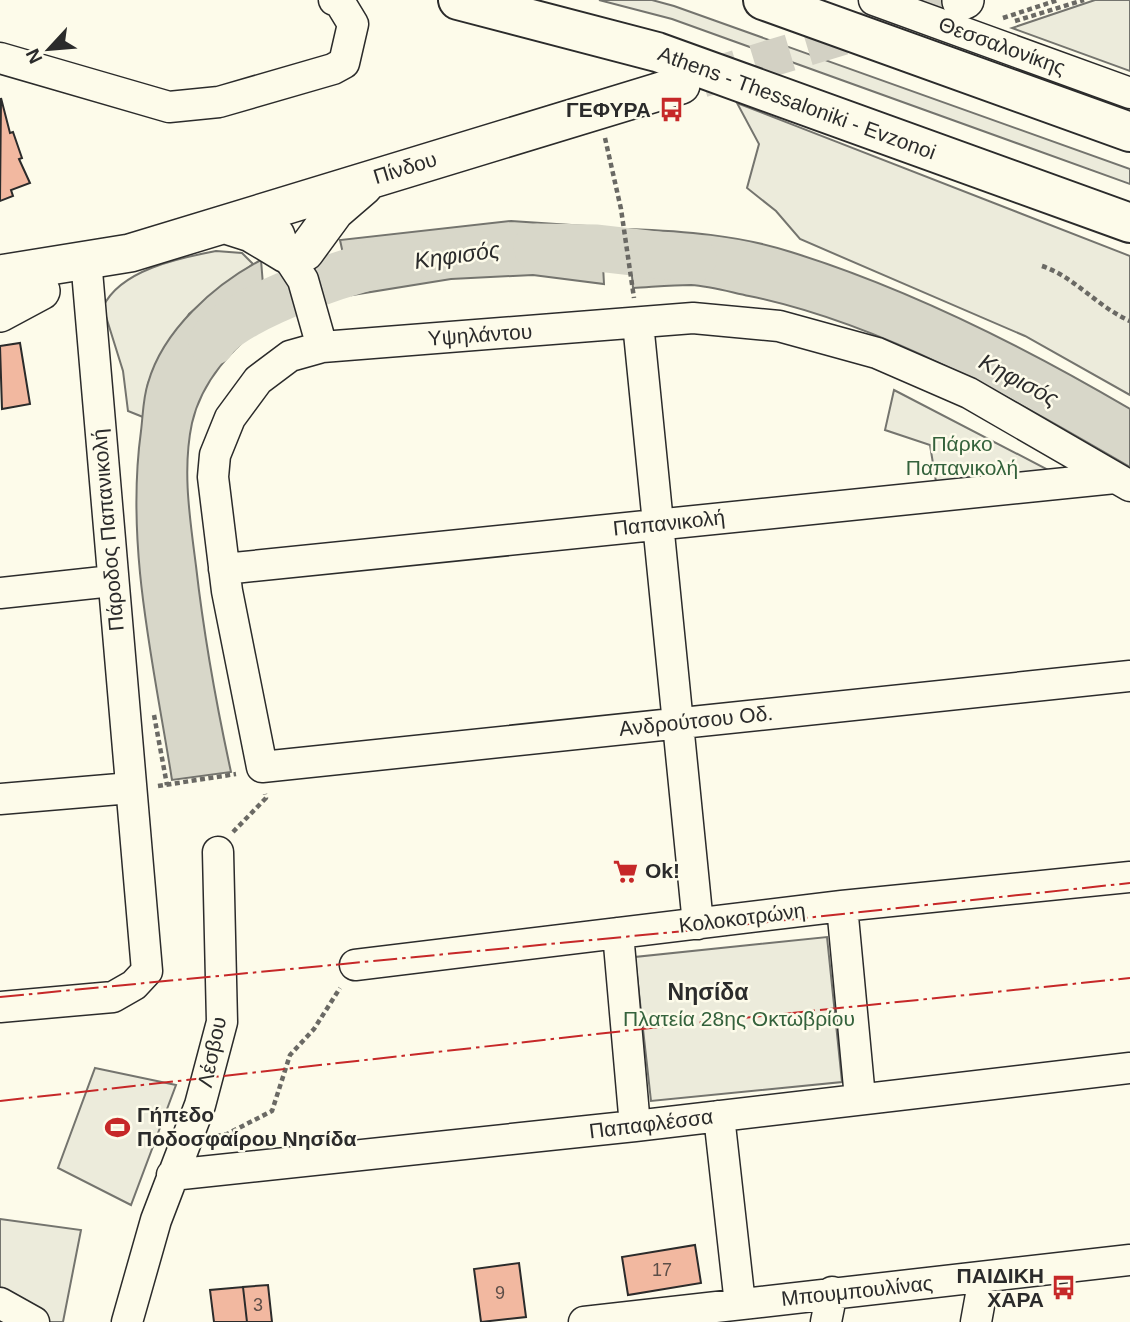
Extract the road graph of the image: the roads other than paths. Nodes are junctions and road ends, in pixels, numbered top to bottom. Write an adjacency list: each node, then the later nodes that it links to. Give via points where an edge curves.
1 (334, 0): 5 (street, via 353,24 344,63 191,107 169,107)
2 (458, 0): 11 (highway, Athens - Thessaloniki - Evzonoi, via 657,52)
3 (763, 0): 8 (highway)
4 (874, 0): 7 (street, Θεσσαλονίκης, via 994,30)
5 (0, 58)
6 (681, 85): 9 (main road, Πίνδου)
7 (1130, 93)
8 (1130, 132)
9 (379, 176): 10 (main road, Πίνδου); 14 (main road, via 335,211)
10 (281, 208): 12 (main road, Πίνδου); 14 (street)
11 (1130, 223)
12 (226, 225): 13 (main road, Πίνδου); 14 (main road, via 251,233)
13 (130, 253): 15 (main road); 16 (main road)
14 (298, 262): 21 (street)
15 (87, 271): 17 (main road); 25 (street, Πάροδος Παπανικολή)
16 (0, 274)
17 (41, 291): 18 (main road); 19 (main road)
18 (0, 299)
19 (0, 313)
20 (638, 323): 21 (street, Υψηλάντου); 22 (street, Υψηλάντου, via 739,320 779,326 877,354 969,393); 23 (street)
21 (322, 347): 24 (street, via 290,356 272,368 243,398 221,435 213,477)
22 (1122, 482): 23 (street, Παπανικολή)
23 (658, 525): 24 (street, Παπανικολή); 28 (street)
24 (224, 569): 28 (street, Ανδρούτσου Οδ., via 262,767)
25 (112, 581): 26 (street); 29 (street, Πάροδος Παπανικολή)
26 (0, 593)
27 (1130, 676): 28 (street, Ανδρούτσου Οδ.)
28 (678, 723): 34 (street)
29 (131, 788): 30 (street); 37 (street, Πάροδος Παπανικολή, via 147,971 113,997)
30 (0, 799)
31 (218, 852): 42 (street, Λέσβου, via 222,1022 188,1141)
32 (1130, 877): 33 (street, Κολοκοτρώνη)
33 (842, 906): 34 (street, Κολοκοτρώνη); 39 (street)
34 (698, 924): 35 (street, Κολοκοτρώνη)
35 (618, 933): 36 (street, Κολοκοτρώνη); 41 (street)
36 (355, 965)
37 (0, 1007)
38 (1130, 1068): 39 (street, Παπαφλέσσα)
39 (860, 1098): 40 (street, Παπαφλέσσα)
40 (719, 1116): 41 (street, Παπαφλέσσα); 47 (street)
41 (635, 1126): 42 (street, Παπαφλέσσα)
42 (172, 1175): 50 (street, Λέσβου)
43 (1130, 1260): 44 (street, Μπουμπουλίνας)
44 (984, 1278): 45 (street, Μπουμπουλίνας); 53 (street)
45 (832, 1292): 47 (street, Μπουμπουλίνας); 52 (street)
46 (0, 1303): 49 (street)
47 (740, 1304): 48 (street, Μπουμπουλίνας)
48 (617, 1320): 51 (street, Μπουμπουλίνας)
49 (34, 1322)
50 (127, 1322)
51 (584, 1322)
52 (826, 1322)
53 (976, 1322)

